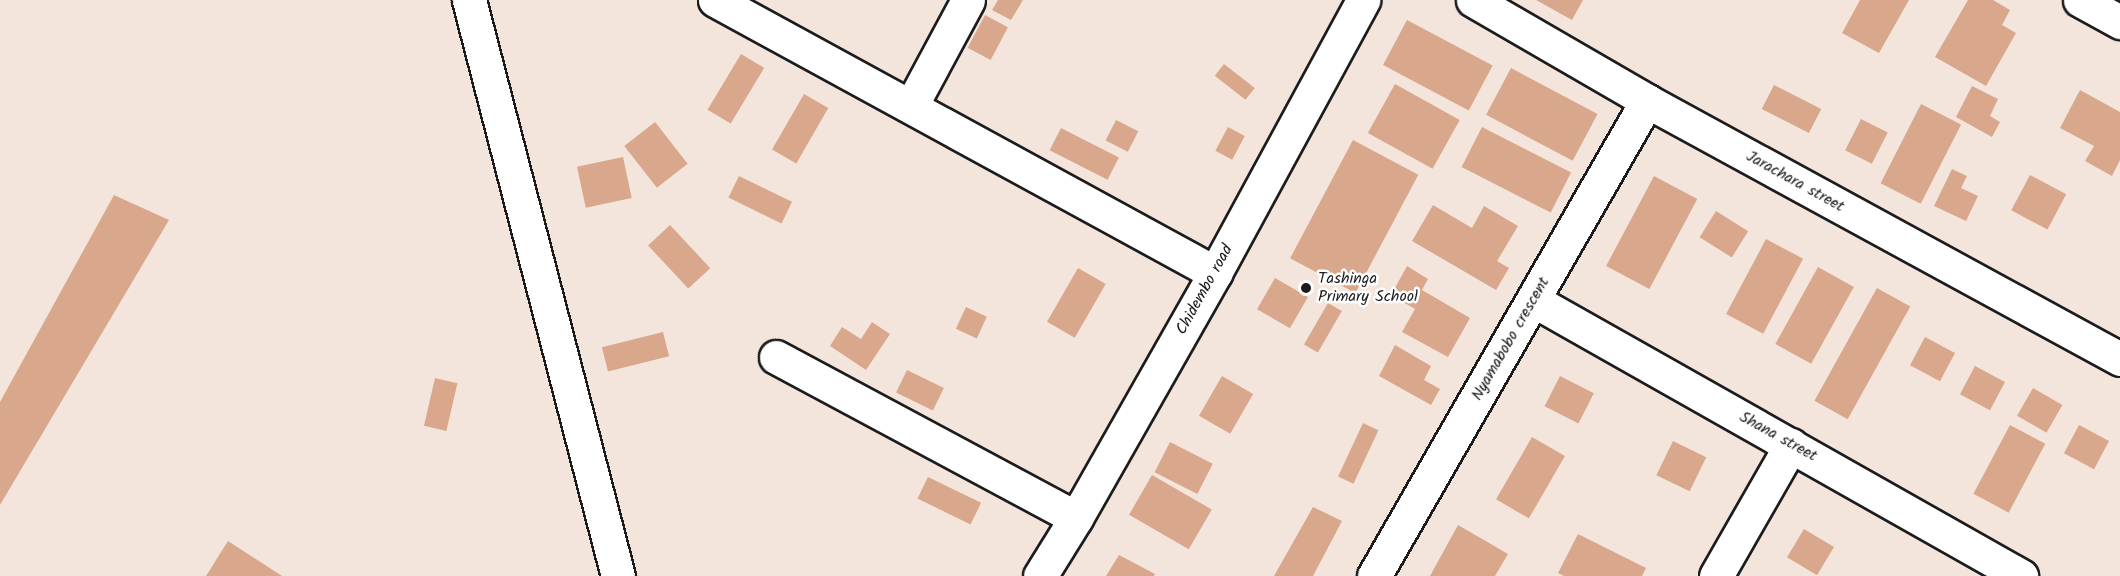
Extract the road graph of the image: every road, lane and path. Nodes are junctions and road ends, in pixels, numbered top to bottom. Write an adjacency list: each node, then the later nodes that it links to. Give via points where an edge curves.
1 (469, 0): 16 (street)
2 (715, 0): 9 (street)
3 (968, 0): 9 (street)
4 (1363, 0): 10 (street, Chidembo road)
5 (1473, 0): 8 (street, Jarachara street)
6 (2080, 0): 7 (street)
7 (2120, 22)
8 (1647, 101): 11 (street, Nyamabobo crescent); 13 (street, Jarachara street)
9 (911, 106): 10 (street)
10 (1215, 273): 15 (street, Chidembo road)
11 (1533, 300): 14 (street, Shana street); 18 (street, Nyamabobo crescent)
12 (776, 357): 15 (street)
13 (2120, 359)
14 (1791, 445): 19 (street); 20 (street, Shana street)
15 (1076, 518): 17 (street, Chidembo road)
16 (618, 576)
17 (1040, 576)
18 (1374, 576)
19 (1716, 576)
20 (2021, 576)

